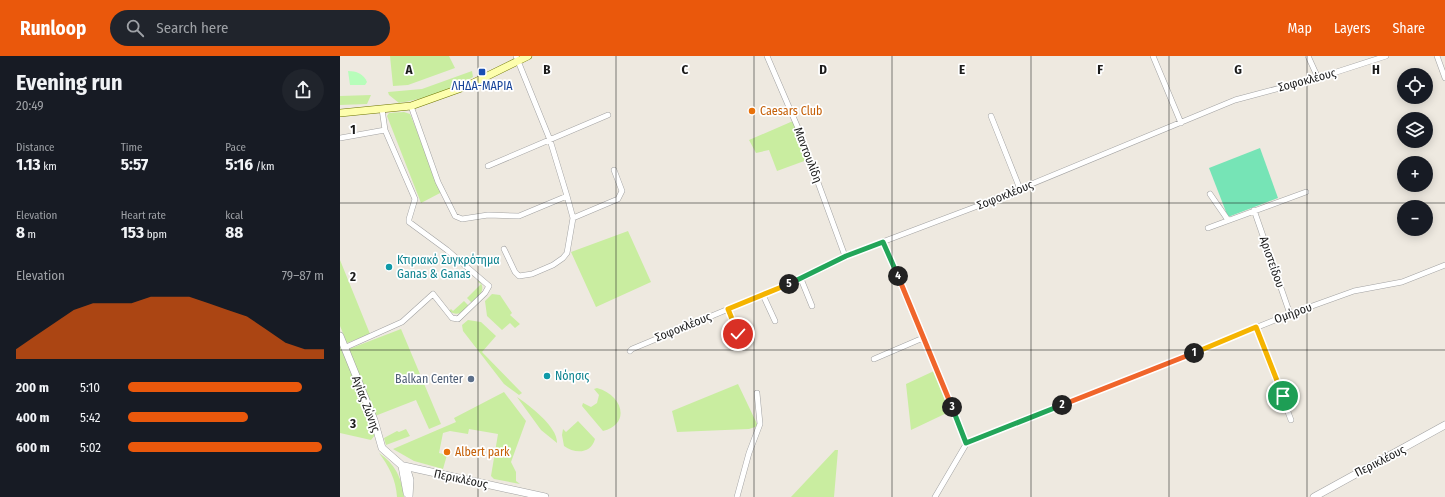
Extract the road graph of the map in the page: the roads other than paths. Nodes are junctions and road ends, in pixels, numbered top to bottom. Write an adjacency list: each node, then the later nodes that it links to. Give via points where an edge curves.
1 (528, 56): 7 (main road)
2 (767, 56): 31 (street, Μαντουλίδη, via 798,128)
3 (1153, 56): 15 (street)
4 (1308, 56): 8 (street)
5 (1386, 56): 8 (street, Σοφοκλέους)
6 (1437, 56): 9 (street)
7 (517, 58): 10 (main road, via 467,86); 18 (street)
8 (1318, 78): 15 (street, Σοφοκλέους, via 1243,98)
9 (1445, 78)
10 (411, 106): 11 (main road); 24 (street, via 438,182 455,216 462,219 519,216)
11 (382, 109): 12 (main road); 16 (street)
12 (340, 113)
13 (608, 115): 18 (street)
14 (990, 116): 21 (street)
15 (1181, 123): 21 (street, Σοφοκλέους)
16 (385, 130): 17 (street); 43 (street, via 416,199 410,222 489,286 458,319 452,318 434,294 402,322)
17 (340, 138)
18 (550, 140): 19 (street); 24 (street)
19 (488, 166)
20 (614, 170): 26 (street, via 622,191 618,199)
21 (1020, 189): 29 (street, Σοφοκλέους)
22 (1306, 192): 25 (street)
23 (1210, 194): 27 (street)
24 (567, 196): 26 (street)
25 (1254, 210): 27 (street); 37 (street, Αριστείδου)
26 (573, 218): 30 (street, via 567,253 553,265 532,274 519,276)
27 (1228, 220): 28 (street)
28 (1208, 228)
29 (883, 242): 31 (street, Σοφοκλέους); 42 (street)
30 (504, 249)
31 (846, 256): 33 (street, Σοφοκλέους)
32 (1445, 265): 37 (street, Ομήρου, via 1402,282 1354,291)
33 (801, 279): 34 (street, Σοφοκλέους); 35 (street)
34 (763, 295): 36 (street, Σοφοκλέους); 38 (street)
35 (812, 306)
36 (728, 309): 40 (street); 44 (street, Σοφοκλέους, via 644,342)
37 (1290, 314): 39 (street, Ομήρου)
38 (775, 321)
39 (1256, 327): 47 (street); 49 (street, Ομήρου)
40 (738, 334)
41 (340, 336): 43 (street, Αγίας Ζώνης)
42 (923, 338): 45 (street); 49 (street)
43 (344, 348): 50 (street, Αγίας Ζώνης, via 374,420 382,448)
44 (630, 351)
45 (874, 359)
46 (757, 393): 55 (street, via 760,424)
47 (1291, 420)
48 (1445, 425): 57 (street, Περικλέους)
49 (966, 443): 56 (street)
50 (402, 466): 51 (street, Περικλέους); 52 (street, via 407,470); 53 (street)
51 (421, 471): 52 (street); 54 (street, Περικλέους)
52 (410, 480): 53 (street)
53 (409, 497)
54 (545, 497)
55 (737, 497)
56 (935, 497)
57 (1314, 497)

